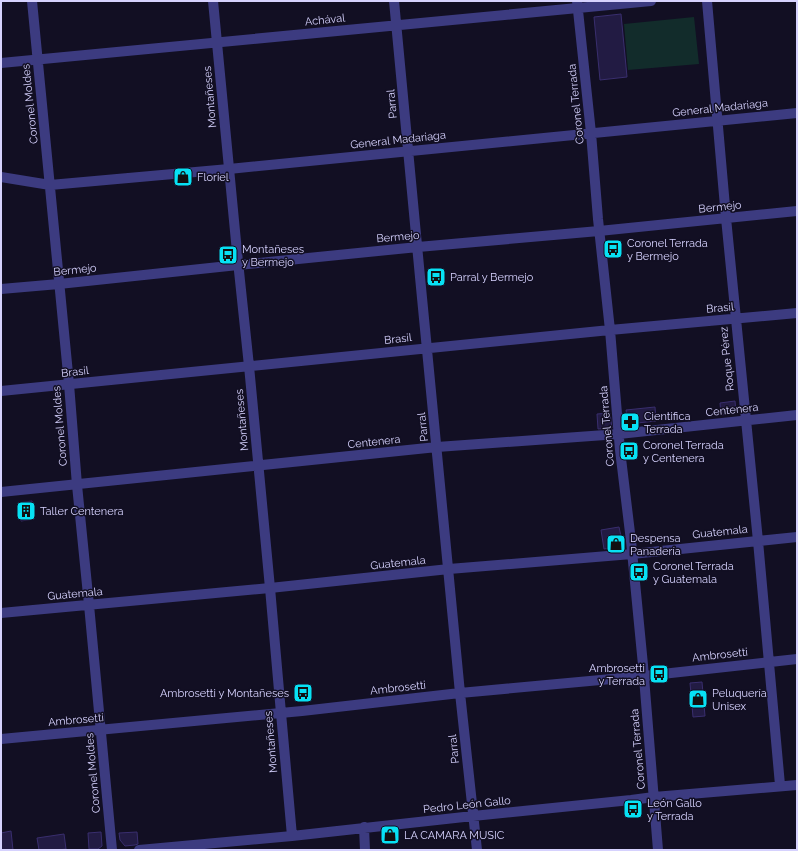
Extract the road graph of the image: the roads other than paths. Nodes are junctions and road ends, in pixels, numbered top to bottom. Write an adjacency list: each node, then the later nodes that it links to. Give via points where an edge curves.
1 (32, 1): 9 (street, Coronel Moldes)
2 (213, 1): 8 (street, Montañeses)
3 (394, 1): 7 (street, Parral)
4 (651, 1): 6 (street, Achával)
5 (707, 1): 12 (street, Roque Pérez)
6 (577, 4): 7 (street, Achával); 13 (street, Coronel Terrada)
7 (396, 25): 8 (street, Achával); 14 (street, Parral)
8 (217, 43): 9 (street, Achával); 15 (street, Montañeses)
9 (38, 60): 10 (street, Achával); 17 (street, Coronel Moldes)
10 (1, 63)
11 (797, 113): 12 (street, General Madariaga)
12 (717, 120): 13 (street, General Madariaga); 19 (street, Roque Pérez)
13 (591, 133): 14 (street, General Madariaga); 20 (street, Coronel Terrada)
14 (408, 151): 15 (street, General Madariaga); 21 (street, Parral)
15 (229, 169): 17 (street, General Madariaga); 22 (street, Montañeses)
16 (1, 177): 17 (street, General Madariaga)
17 (50, 184): 23 (street, Coronel Moldes)
18 (797, 211): 19 (street, Bermejo)
19 (726, 218): 20 (street, Bermejo); 26 (street, Roque Pérez)
20 (599, 231): 21 (street, Bermejo); 27 (street, Coronel Terrada)
21 (418, 247): 22 (street, Bermejo); 28 (street, Parral)
22 (238, 265): 23 (street, Bermejo); 29 (street, Montañeses)
23 (59, 284): 24 (street, Bermejo); 30 (street, Coronel Moldes)
24 (1, 289)
25 (797, 313): 26 (street, Brasil)
26 (735, 319): 27 (street, Brasil); 33 (street, Roque Pérez)
27 (610, 330): 28 (street, Brasil); 34 (street, Coronel Terrada)
28 (427, 348): 29 (street, Brasil); 35 (street, Parral)
29 (249, 366): 30 (street, Brasil); 36 (street, Montañeses)
30 (69, 384): 31 (street, Brasil); 37 (street, Coronel Moldes)
31 (1, 391)
32 (797, 415): 33 (street, Centenera)
33 (746, 420): 34 (street, Centenera); 40 (street, Roque Pérez)
34 (619, 434): 35 (street, Centenera); 41 (street, Coronel Terrada)
35 (437, 447): 36 (street, Centenera); 42 (street, Parral)
36 (258, 466): 37 (street, Centenera); 43 (street, Montañeses)
37 (77, 485): 38 (street, Centenera); 44 (street, Coronel Moldes)
38 (1, 492)
39 (797, 537): 40 (street, Guatemala)
40 (758, 541): 41 (street, Guatemala); 47 (street, Roque Pérez)
41 (632, 554): 42 (street, Guatemala); 48 (street, Coronel Terrada)
42 (449, 569): 43 (street, Guatemala); 49 (street, Parral)
43 (270, 588): 44 (street, Guatemala); 50 (street, Montañeses)
44 (90, 605): 45 (street, Guatemala); 51 (street, Coronel Moldes)
45 (1, 613)
46 (797, 659): 47 (street, Ambrosetti)
47 (768, 662): 48 (street, Ambrosetti); 54 (street, Roque Pérez)
48 (644, 676): 49 (street, Ambrosetti); 55 (street, Coronel Terrada)
49 (460, 693): 50 (street, Ambrosetti); 56 (street, Parral)
50 (281, 713): 51 (street, Ambrosetti); 58 (street, Montañeses)
51 (101, 730): 52 (street, Ambrosetti); 60 (street, Coronel Moldes)
52 (1, 739)
53 (797, 784): 54 (street, Pedro León Gallo)
54 (780, 785): 55 (street, Pedro León Gallo)
55 (654, 797): 56 (street, Pedro León Gallo); 64 (street, Coronel Terrada)
56 (473, 816): 57 (street, Pedro León Gallo); 63 (street, Parral)
57 (364, 828): 58 (street, Pedro León Gallo); 62 (street)
58 (292, 836): 59 (street, Pedro León Gallo)
59 (240, 846): 61 (street, Pedro León Gallo)
60 (112, 850)
61 (139, 850)
62 (366, 850)
63 (477, 850)
64 (658, 850)

